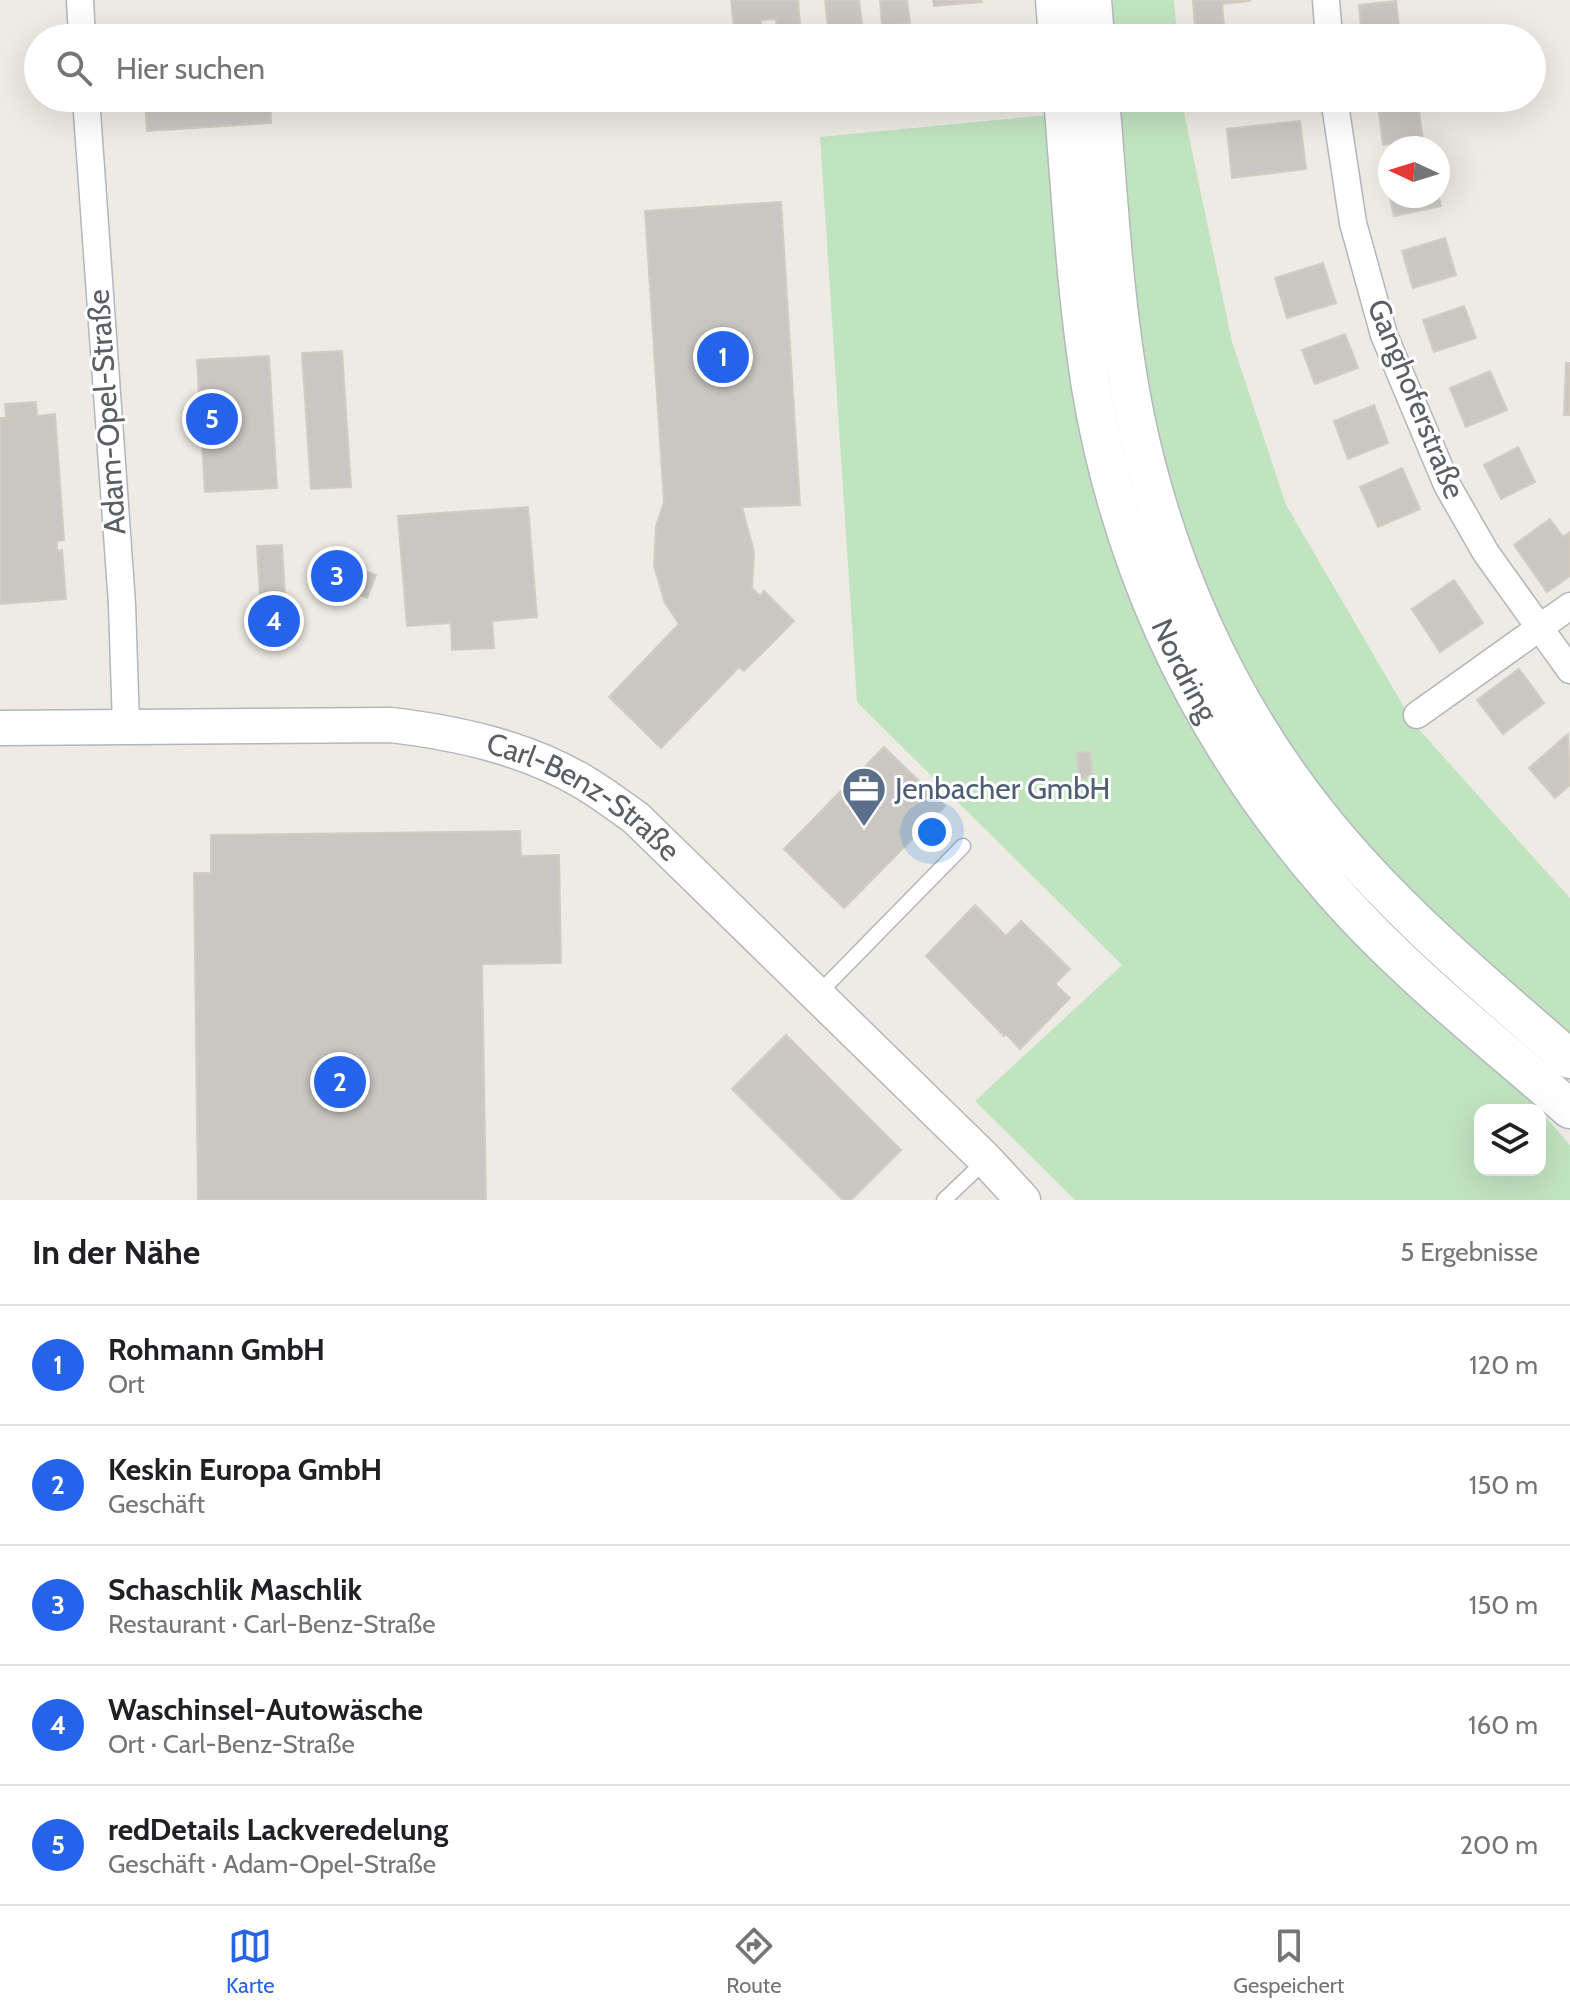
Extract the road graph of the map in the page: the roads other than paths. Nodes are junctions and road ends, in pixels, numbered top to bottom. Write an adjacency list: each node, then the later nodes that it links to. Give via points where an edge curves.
1 (80, 0): 5 (street)
2 (1055, 0): 6 (main road)
3 (1092, 0): 7 (main road)
4 (1326, 0): 8 (street)
5 (81, 24)
6 (1057, 24)
7 (1094, 24)
8 (1328, 24)
9 (87, 112): 17 (street, Adam-Opel-Straße)
10 (1064, 112): 22 (main road, Nordring, via 1080,307 1100,429 1124,527 1188,683 1278,826 1335,894)
11 (1101, 112): 21 (main road, Nordring, via 1118,302 1135,416 1173,554 1218,659 1261,734 1327,825 1392,899)
12 (1336, 112): 14 (street, Ganghoferstraße, via 1353,223 1384,335 1447,485)
13 (1570, 606): 14 (street)
14 (1538, 628): 15 (street, Ganghoferstraße); 16 (street)
15 (1570, 670)
16 (1417, 715)
17 (126, 726): 18 (street, Carl-Benz-Straße); 20 (street, Carl-Benz-Straße, via 391,725 449,732 540,760 581,780 636,818)
18 (0, 728)
19 (963, 846): 20 (lane)
20 (817, 994): 23 (street, Carl-Benz-Straße)
21 (1570, 1059)
22 (1570, 1109)
23 (986, 1160): 24 (lane); 25 (street, Carl-Benz-Straße)
24 (944, 1200)
25 (1023, 1200)

